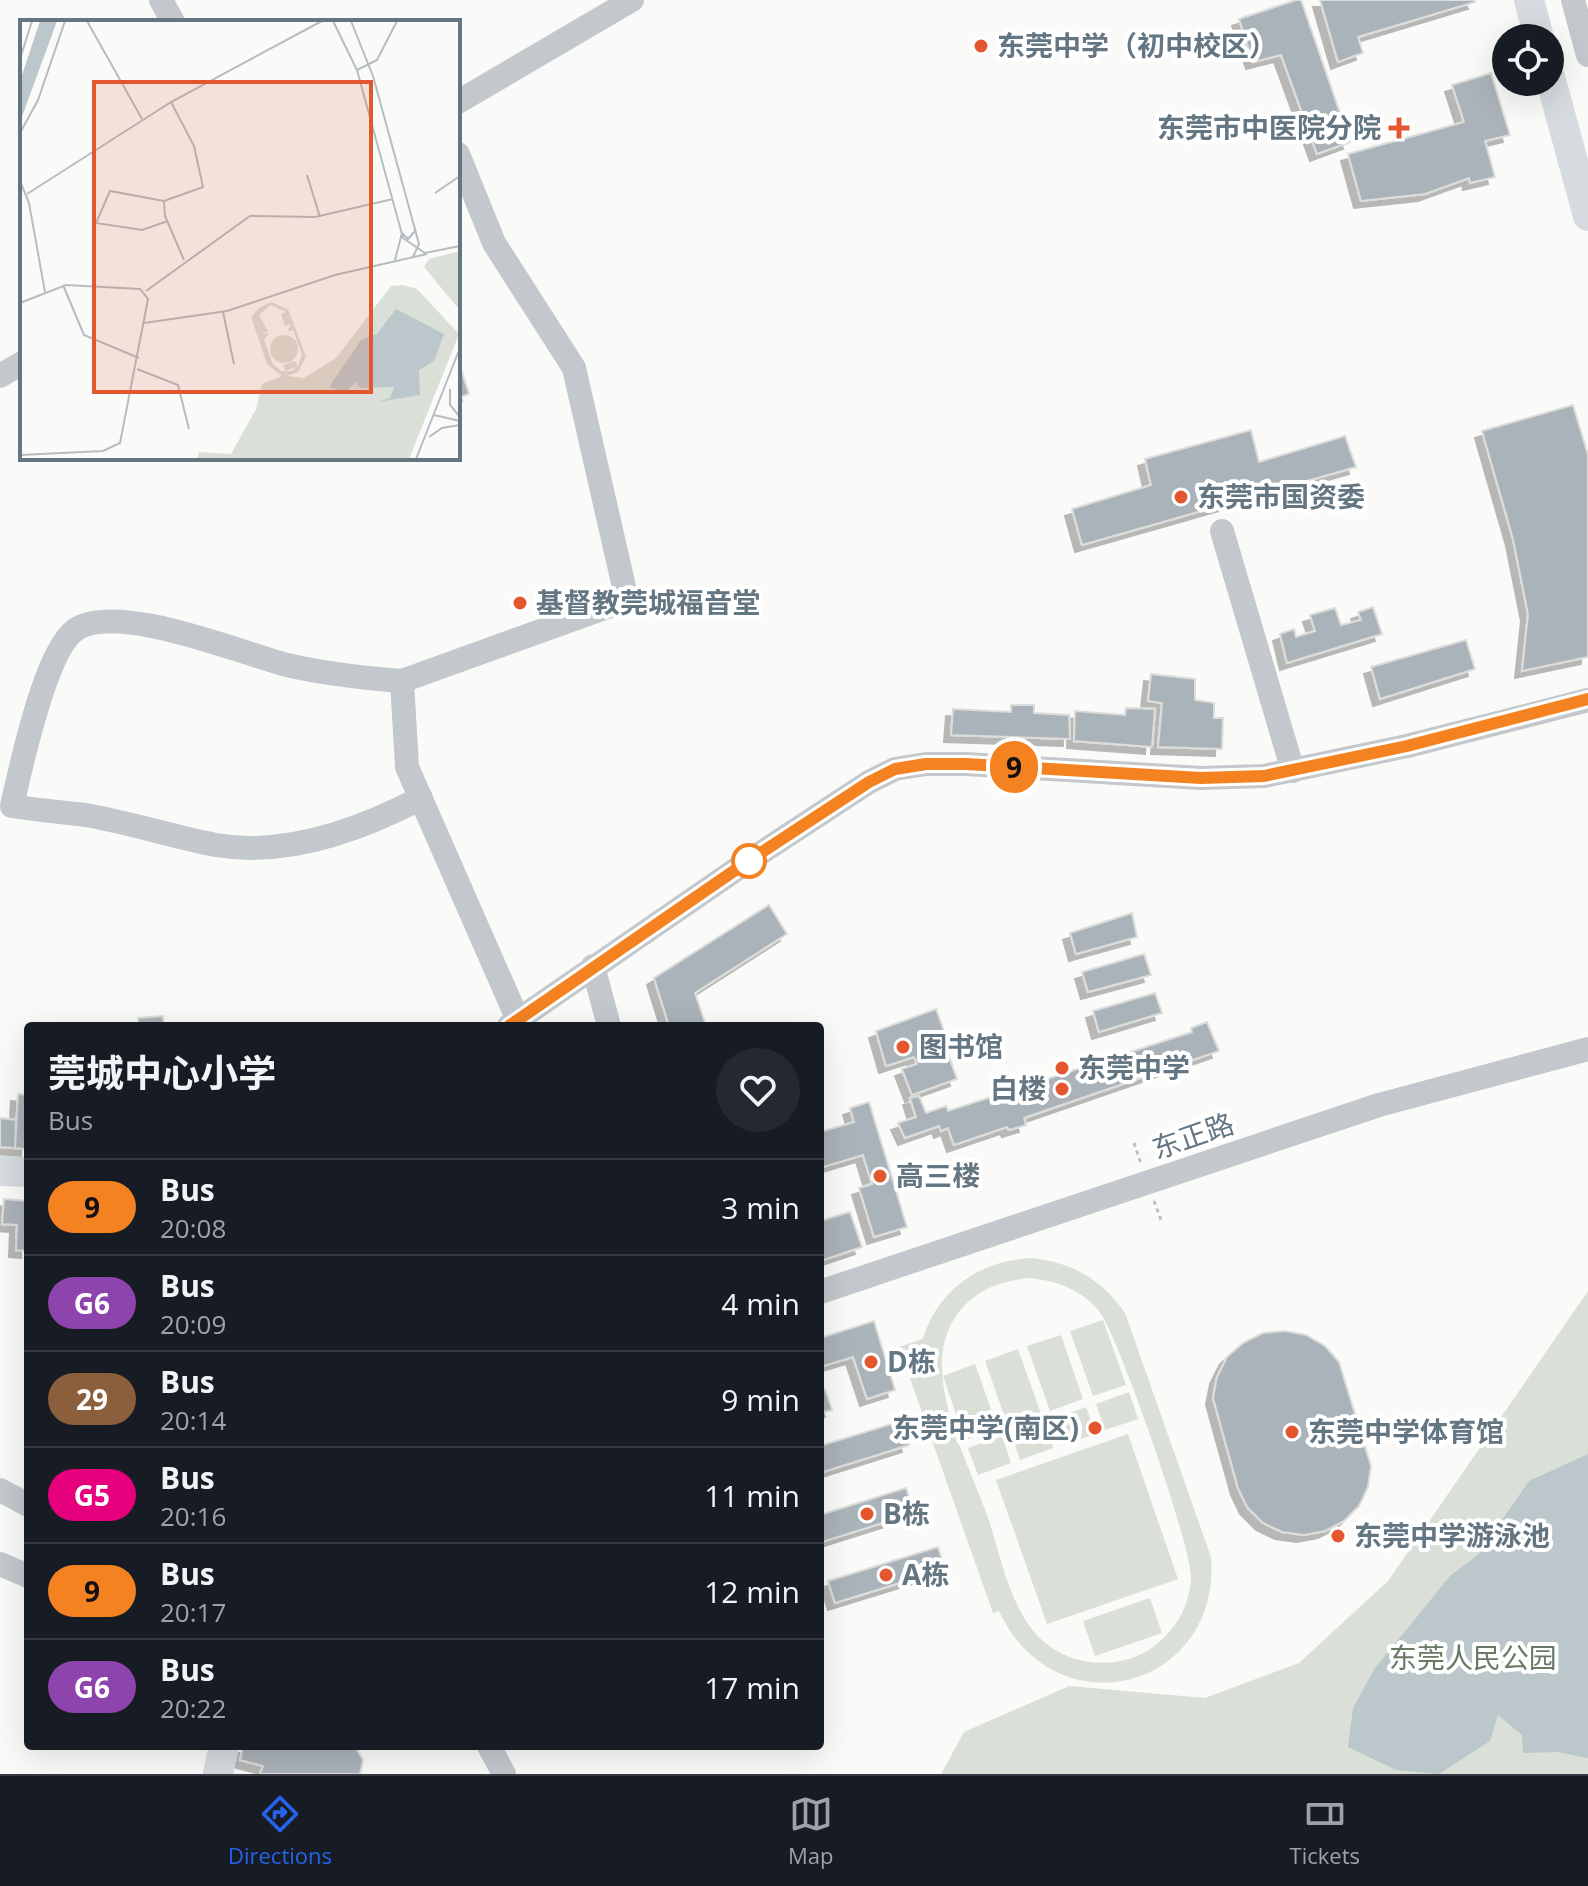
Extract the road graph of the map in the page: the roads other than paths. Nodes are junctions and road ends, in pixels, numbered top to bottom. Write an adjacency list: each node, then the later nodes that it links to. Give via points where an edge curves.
1 (161, 0): 5 (street)
2 (632, 0): 9 (street)
3 (1529, 0): 6 (main road)
4 (1573, 0): 7 (street)
5 (172, 20)
6 (1535, 24)
7 (1588, 55)
8 (1555, 96): 11 (main road)
9 (460, 101)
10 (460, 159): 15 (street, via 494,243 574,368 627,600)
11 (1588, 216)
12 (20, 364): 13 (street)
13 (0, 376)
14 (1222, 531): 17 (street)
15 (402, 681): 18 (street, via 407,767); 18 (street, via 288,665 149,626 89,623 73,631 56,653 12,806 85,815 220,846 273,845 332,837)
16 (1588, 700): 17 (street)
17 (1293, 771): 19 (street, via 1201,778 966,764 895,769)
18 (421, 798): 20 (street)
19 (593, 966): 21 (street); 22 (street)
20 (514, 1022)
21 (515, 1022)
22 (608, 1022)
23 (1588, 1049): 26 (street, 东正路, via 1379,1105)
24 (0, 1171): 25 (main road)
25 (24, 1172)
26 (824, 1291)
27 (0, 1490): 28 (street)
28 (24, 1503)
29 (0, 1564): 30 (street)
30 (24, 1574)
31 (202, 1750): 34 (main road)
32 (223, 1750): 35 (main road)
33 (491, 1750): 36 (street)
34 (197, 1774)
35 (218, 1774)
36 (504, 1774)

